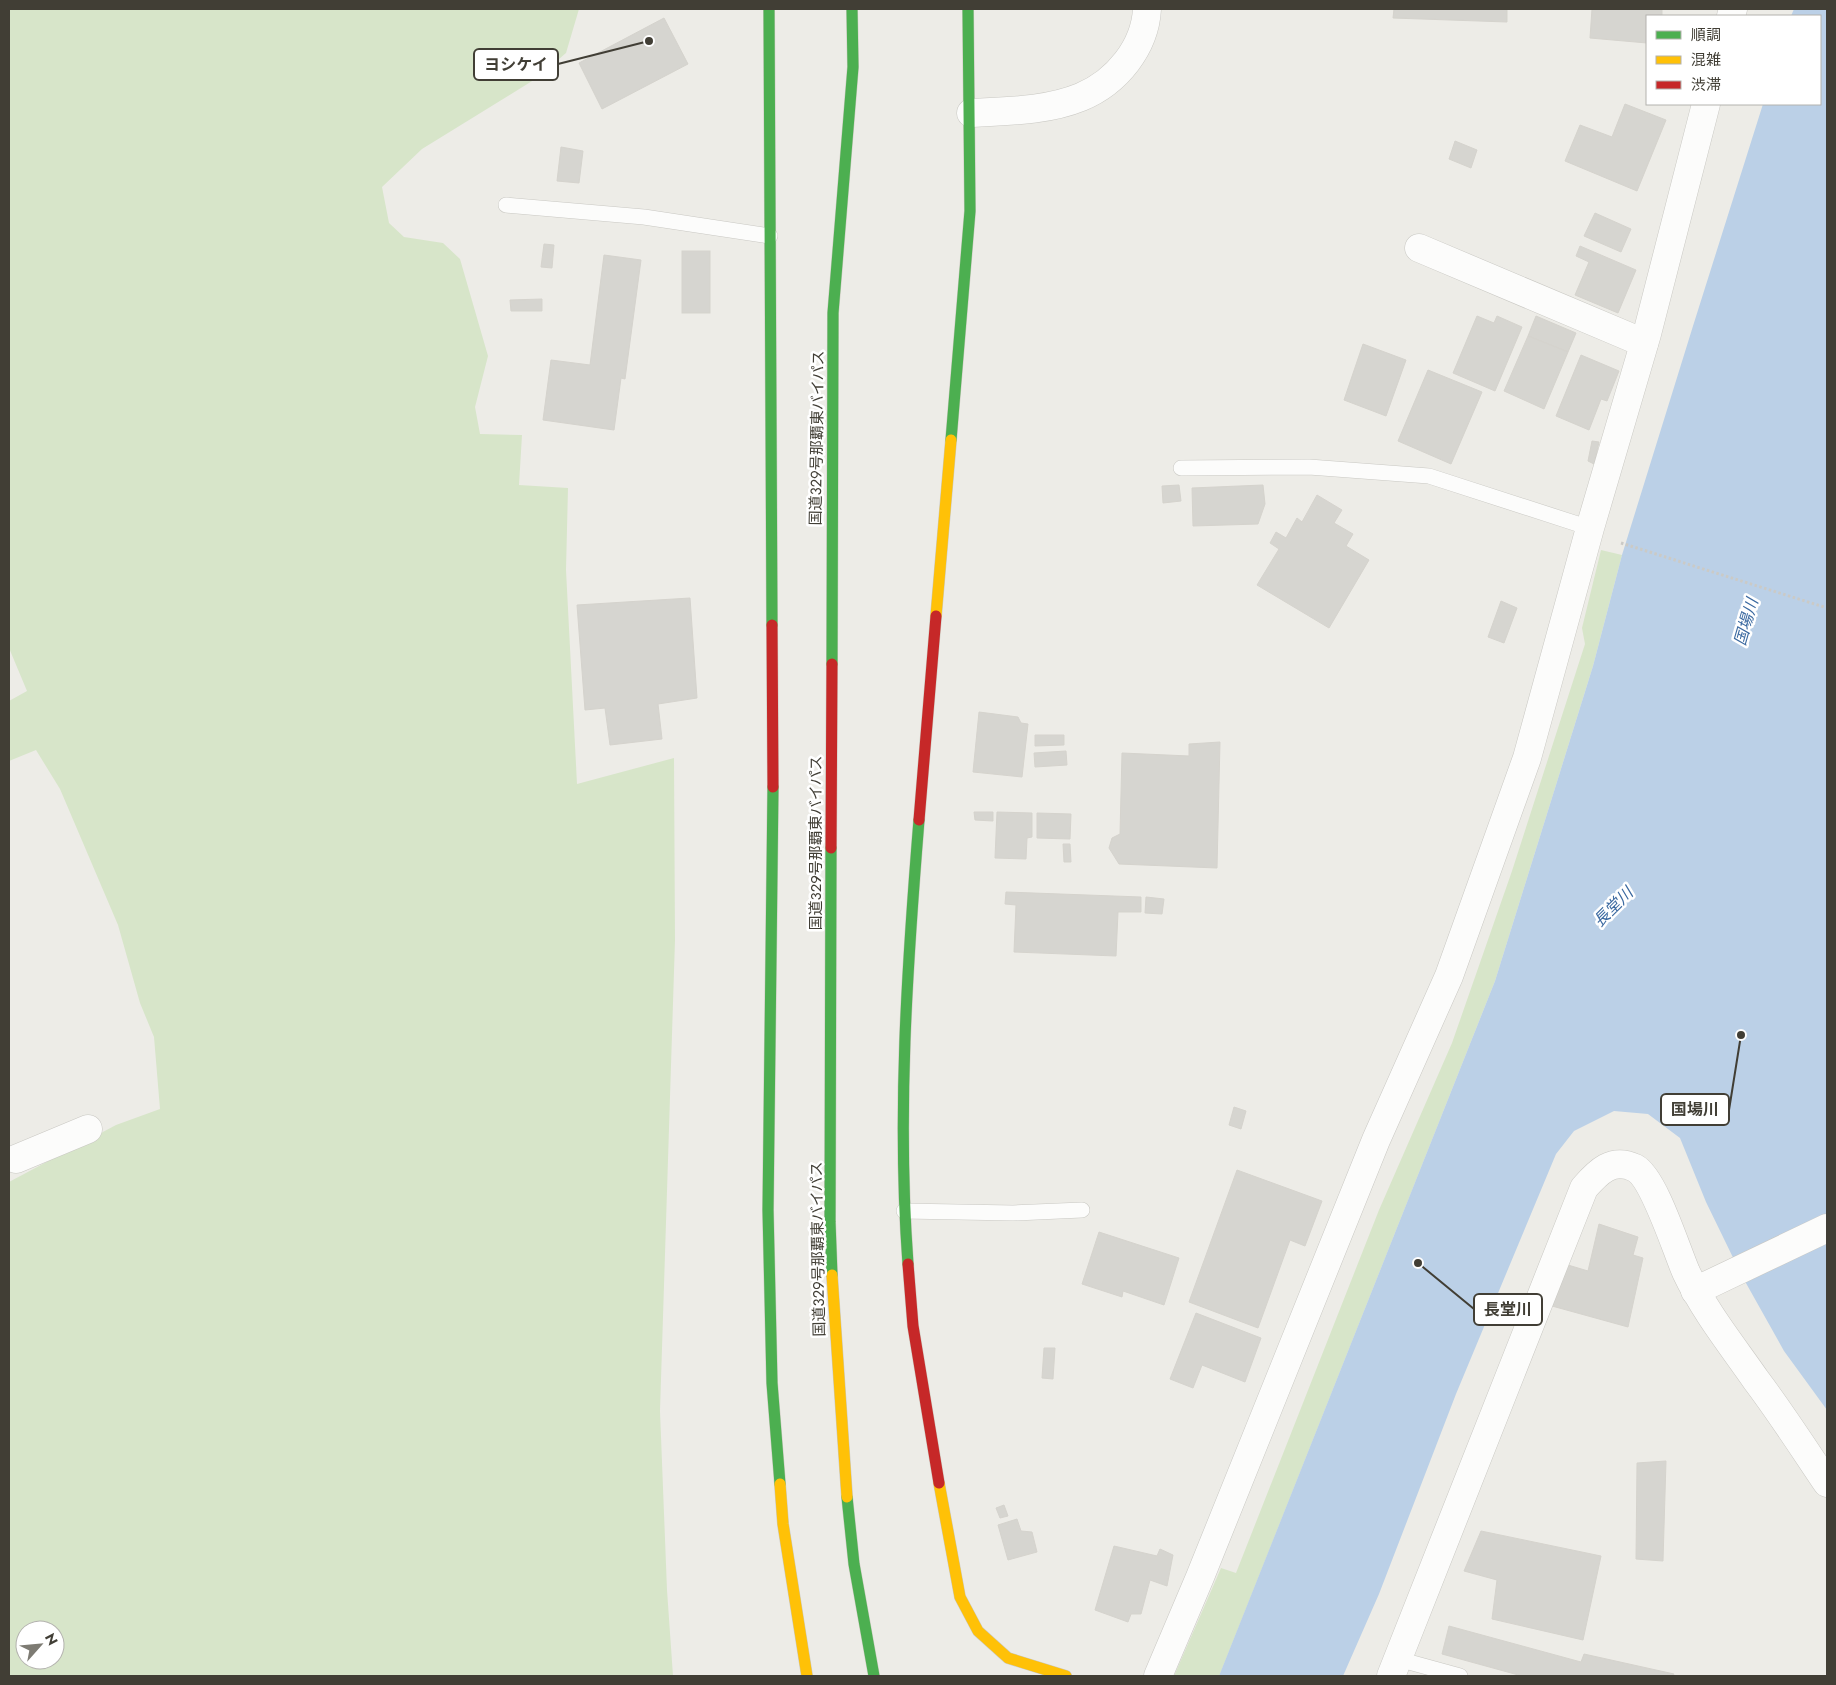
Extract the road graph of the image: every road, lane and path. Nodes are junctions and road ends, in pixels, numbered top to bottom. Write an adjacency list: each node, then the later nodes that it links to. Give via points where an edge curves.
1 (769, 9): 8 (main road)
2 (852, 9): 23 (main road, 国道329号那覇東バイパス, via 853,67 833,313 830,1222 845,1494)
3 (968, 9): 6 (main road)
4 (1148, 9): 6 (street, via 1136,49 1115,75 1082,97 1041,107)
5 (1706, 105): 10 (street)
6 (971, 113): 17 (main road, via 970,212 907,969 903,1082)
7 (506, 205): 8 (lane, via 644,217)
8 (770, 236): 22 (main road, via 773,825 768,1210 772,1383 783,1524)
9 (1419, 248): 10 (street)
10 (1644, 343): 12 (street)
11 (1181, 468): 12 (lane, via 1309,467 1429,476)
12 (1598, 533): 13 (path); 25 (street, via 1527,758 1450,976 1376,1140)
13 (1827, 608)
14 (88, 1129): 15 (street)
15 (11, 1155)
16 (1082, 1210): 17 (lane, via 1013,1213)
17 (904, 1211): 24 (main road, via 913,1326 960,1597 978,1631 1008,1658)
18 (1827, 1228): 19 (street)
19 (1699, 1289): 20 (street, via 1714,1324 1757,1380); 21 (street, via 1674,1245 1656,1194 1647,1179 1636,1168 1625,1164 1612,1164 1597,1172 1584,1188)
20 (1827, 1483)
21 (1394, 1668): 26 (lane)
22 (807, 1676)
23 (874, 1676)
24 (1066, 1676)
25 (1158, 1676)
26 (1460, 1676)

